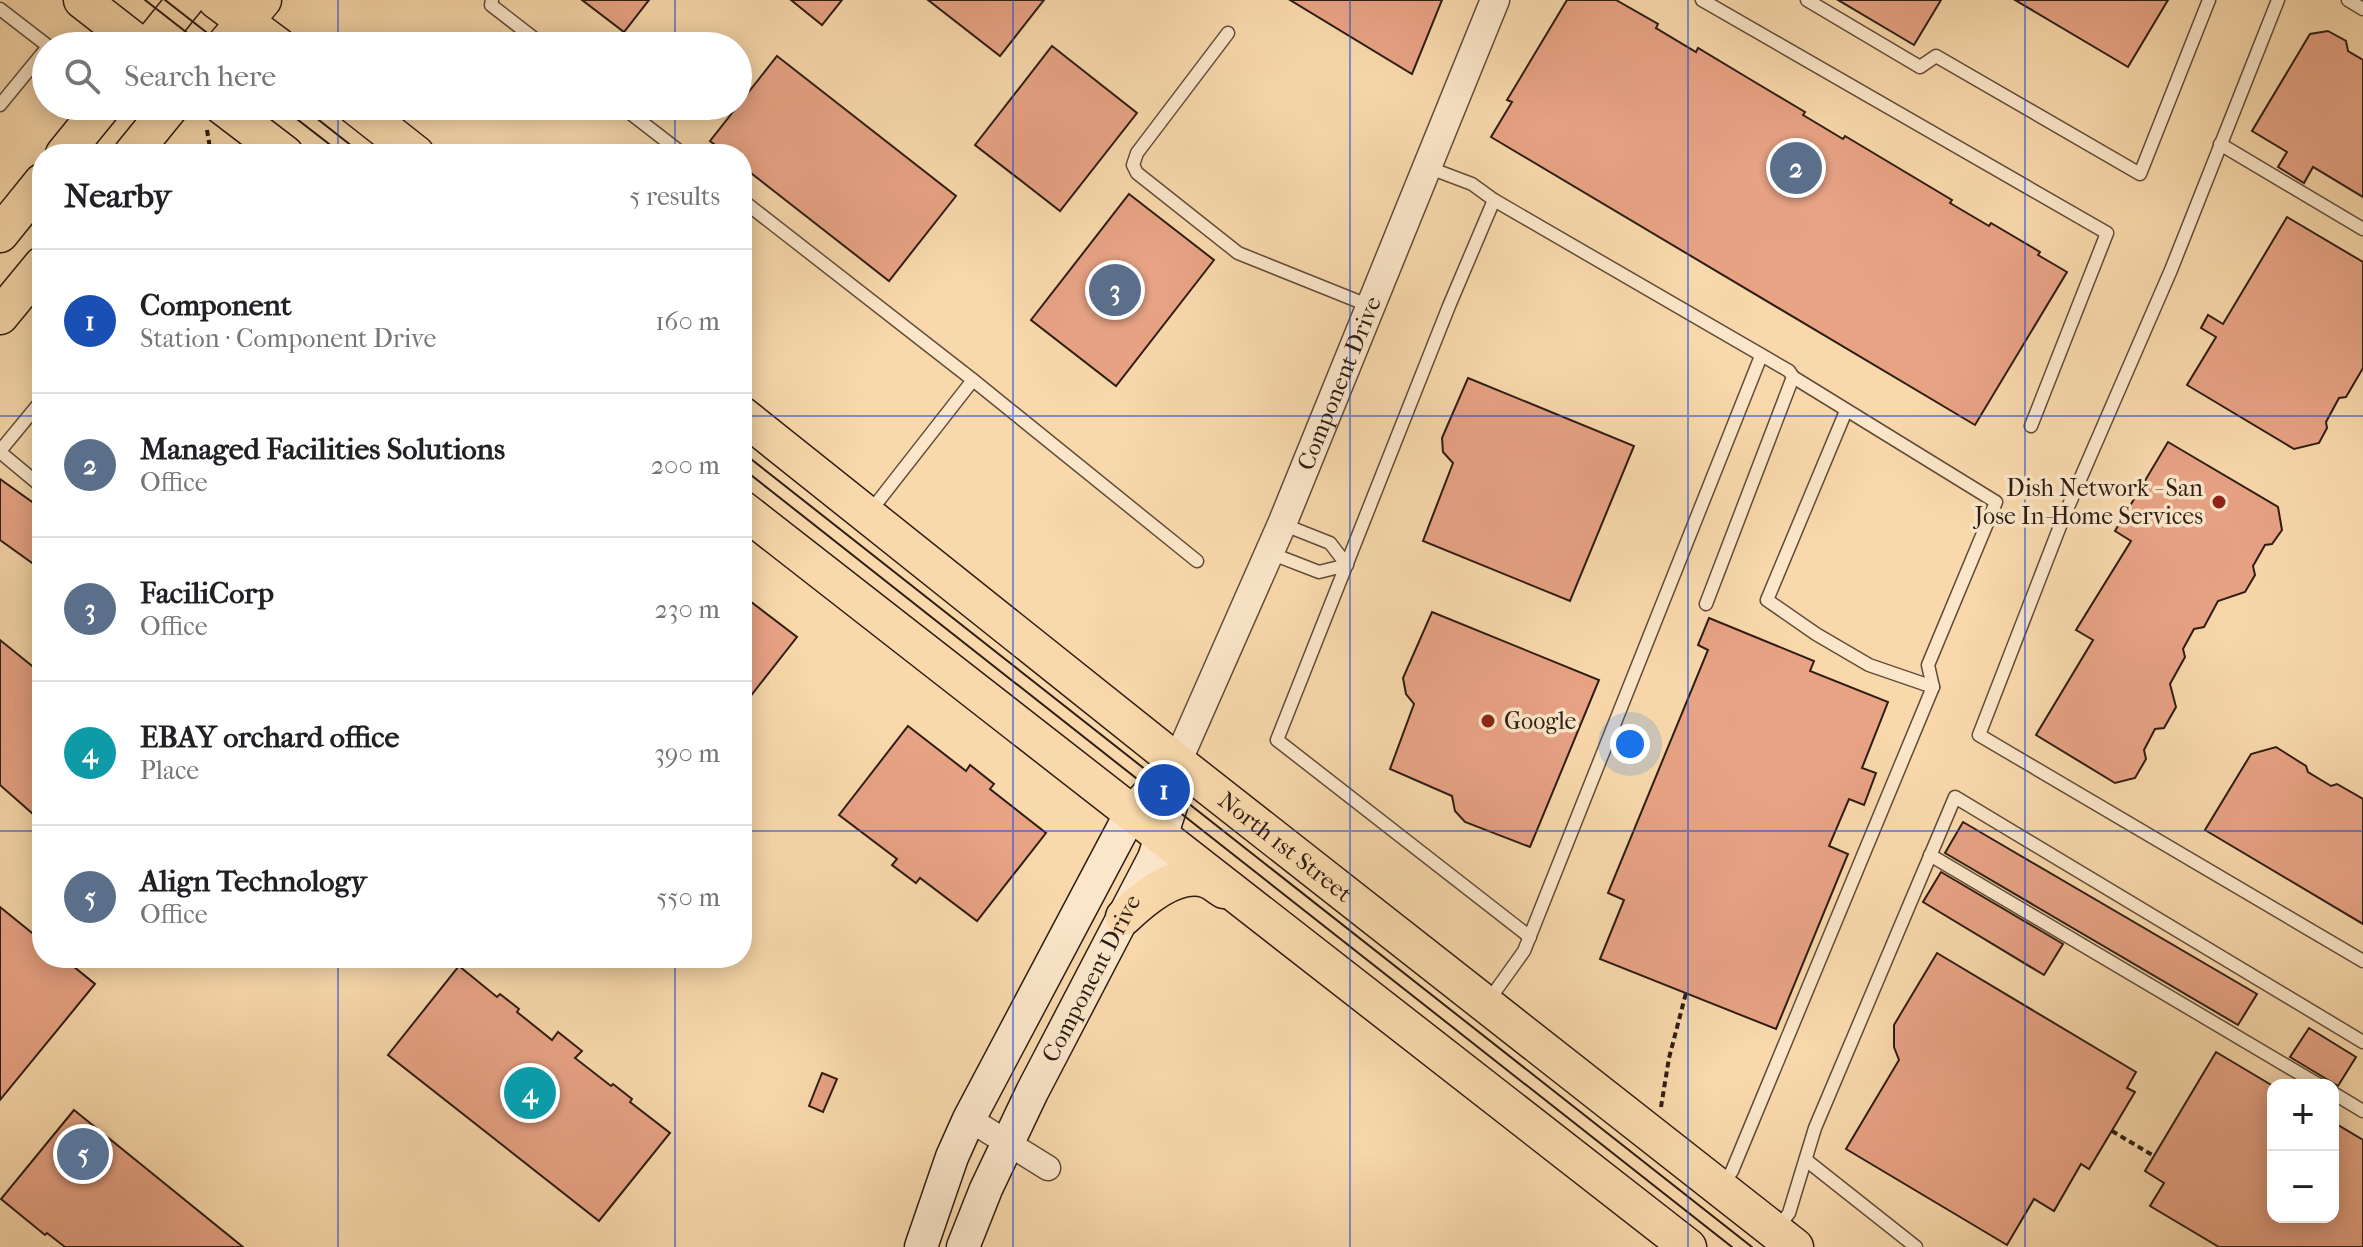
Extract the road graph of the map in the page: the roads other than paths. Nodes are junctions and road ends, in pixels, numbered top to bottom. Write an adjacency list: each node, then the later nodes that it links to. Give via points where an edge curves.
1 (82, 0): 14 (main road)
2 (186, 0): 15 (main road)
3 (216, 0): 13 (main road)
4 (1495, 0): 32 (street, Component Drive)
5 (1702, 0): 47 (lane, via 2107,233)
6 (1807, 0): 7 (lane, via 1920,67 1936,56 2140,174)
7 (2209, 0)
8 (2278, 0): 31 (lane)
9 (2348, 0): 12 (lane)
10 (489, 2): 16 (lane)
11 (0, 9): 18 (lane)
12 (2363, 9)
13 (244, 23)
14 (123, 32)
15 (160, 32)
16 (526, 32)
17 (1228, 33): 39 (lane, via 1137,153 1137,173 1238,253)
18 (32, 35)
19 (32, 66): 20 (lane)
20 (0, 105)
21 (92, 120): 26 (main road)
22 (160, 120): 27 (main road)
23 (218, 120): 28 (main road)
24 (373, 120): 29 (main road)
25 (639, 120): 30 (lane)
26 (72, 144)
27 (140, 144)
28 (265, 144)
29 (403, 144)
30 (670, 144)
31 (2220, 144): 36 (lane); 65 (lane, via 1979,735)
32 (1427, 167): 34 (lane, via 1472,184); 39 (street, Component Drive)
33 (32, 194): 37 (main road)
34 (1494, 200): 41 (lane); 55 (lane)
35 (752, 208): 43 (lane)
36 (2363, 229)
37 (0, 234)
38 (32, 282): 40 (main road)
39 (1370, 306): 52 (street, Component Drive)
40 (0, 316)
41 (1761, 356): 42 (lane); 64 (lane)
42 (1793, 377): 44 (lane); 56 (lane)
43 (973, 380): 50 (lane); 54 (lane)
44 (1846, 411): 57 (lane, via 1996,502 1928,665); 57 (lane, via 1767,600 1869,665)
45 (32, 412): 48 (lane)
46 (752, 423): 50 (main road, North 1st Street)
47 (2031, 426)
48 (0, 452): 49 (lane)
49 (32, 479)
50 (867, 516): 58 (main road, North 1st Street)
51 (752, 517): 59 (main road)
52 (1282, 524): 53 (street, Component Drive); 55 (lane, via 1330,543)
53 (1270, 553): 55 (lane, via 1319,572); 58 (street, Component Drive)
54 (1197, 561)
55 (1347, 565): 64 (lane, via 1277,740)
56 (1706, 604)
57 (1933, 687): 75 (lane)
58 (1177, 762): 59 (main road, Component Drive); 60 (main road, Component Drive); 66 (main road, North 1st Street)
59 (1131, 813): 60 (main road); 71 (main road, Component Drive)
60 (1162, 837): 62 (main road); 63 (main road, Component Drive)
61 (1930, 855): 67 (lane, via 1955,797); 68 (lane); 73 (lane)
62 (1247, 904): 63 (main road, via 1206,879 1189,880 1150,893); 77 (main road)
63 (1124, 917): 72 (main road, Component Drive)
64 (1530, 937): 66 (lane)
65 (2363, 961)
66 (1486, 1004): 75 (main road, North 1st Street)
67 (2363, 1042)
68 (2309, 1079)
69 (2339, 1097): 70 (lane)
70 (2363, 1111)
71 (969, 1119): 72 (street); 78 (main road, Component Drive)
72 (1007, 1144): 74 (street); 79 (main road, Component Drive)
73 (1806, 1160): 76 (lane); 80 (lane)
74 (1048, 1168)
75 (1721, 1188): 76 (main road, North 1st Street)
76 (1785, 1239)
77 (1681, 1245)
78 (921, 1247)
79 (963, 1247)
80 (1916, 1247)

